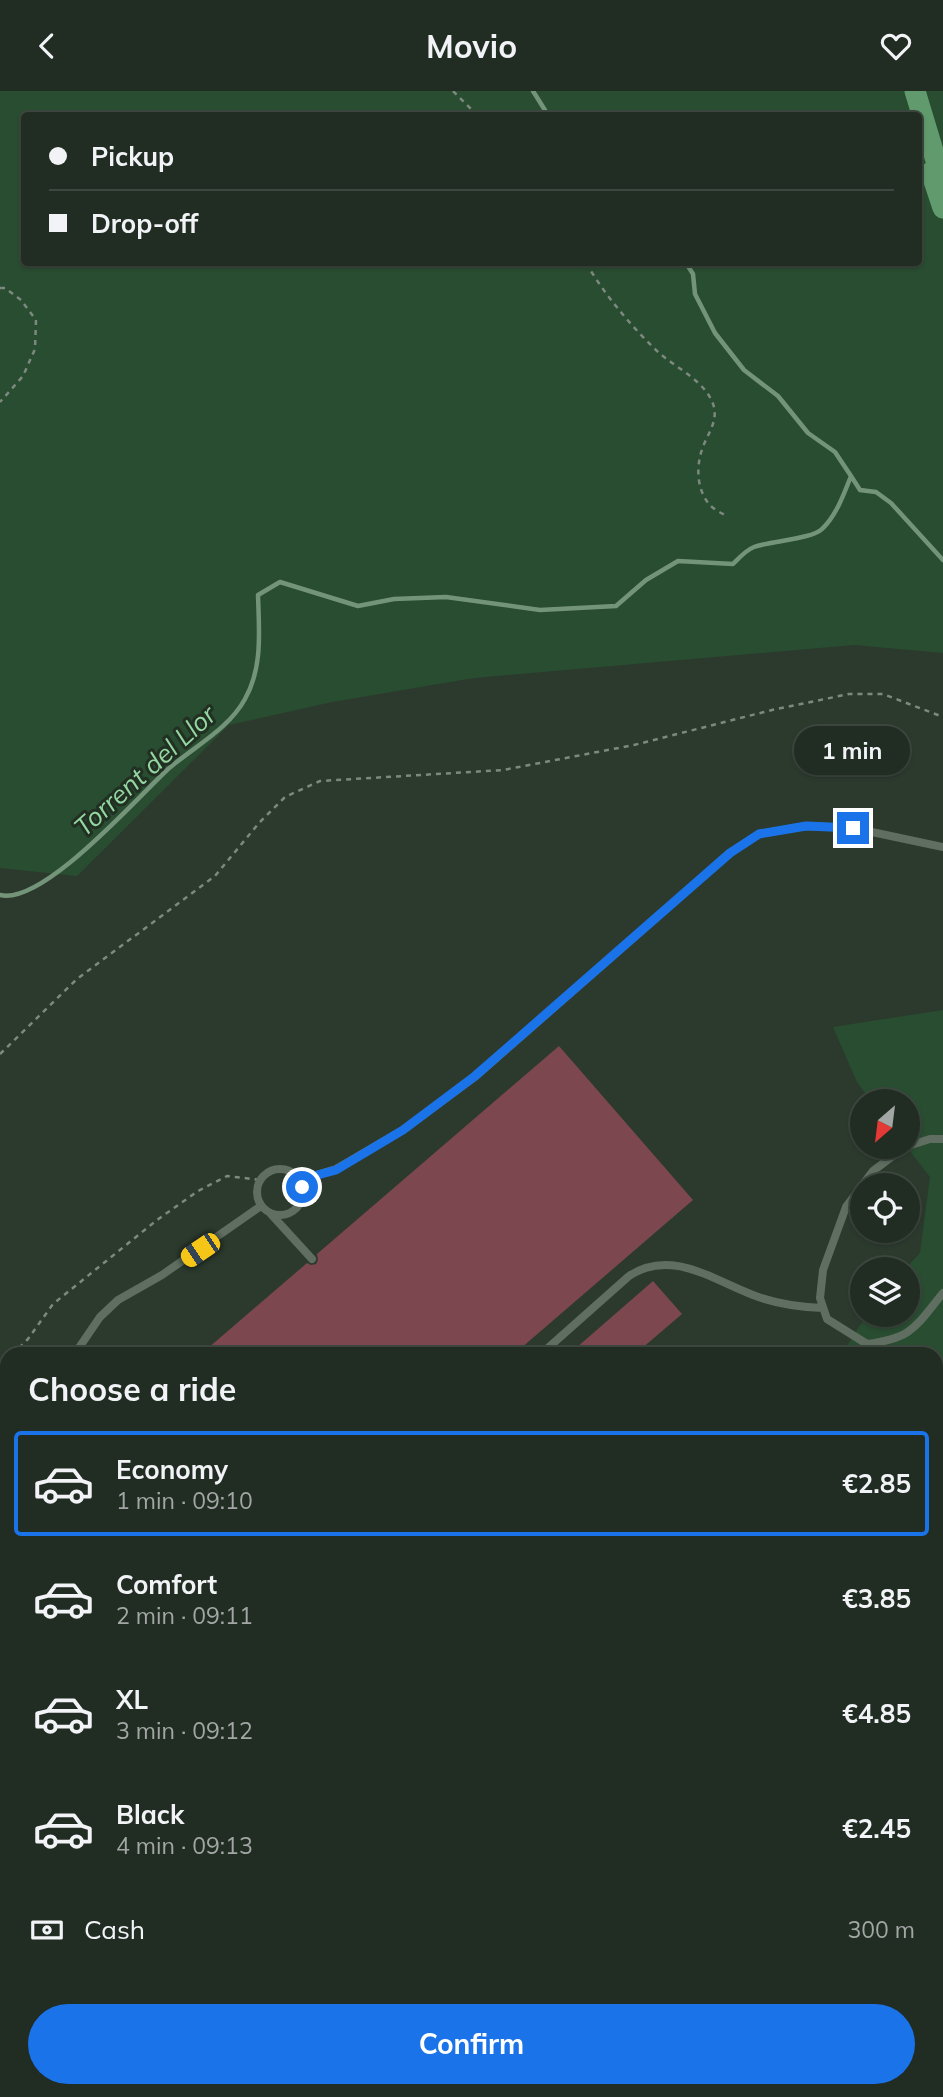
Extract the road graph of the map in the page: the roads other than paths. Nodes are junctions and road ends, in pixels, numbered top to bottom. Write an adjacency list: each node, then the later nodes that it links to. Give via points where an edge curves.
1 (903, 91): 3 (main road)
2 (915, 91): 4 (main road)
3 (911, 112)
4 (921, 112)
5 (922, 114): 7 (main road)
6 (922, 146): 8 (main road)
7 (943, 184)
8 (943, 208)
9 (943, 847): 13 (lane, via 853,828 806,826 759,834 730,853 475,1076 403,1130 336,1170)
10 (943, 1139): 11 (lane)
11 (920, 1142)
12 (889, 1159): 18 (lane, via 873,1171 846,1207 823,1270)
13 (299, 1180): 14 (lane, via 295,1174 273,1170 261,1180 257,1193); 15 (lane, via 303,1194 298,1207 285,1215)
14 (261, 1206): 15 (lane); 19 (lane, via 118,1300)
15 (270, 1213): 16 (lane)
16 (312, 1259)
17 (943, 1293): 18 (lane, via 913,1330 891,1341 867,1344 827,1319)
18 (823, 1308): 20 (lane, via 774,1302 687,1267 663,1265 629,1276)
19 (79, 1347)
20 (549, 1347)

